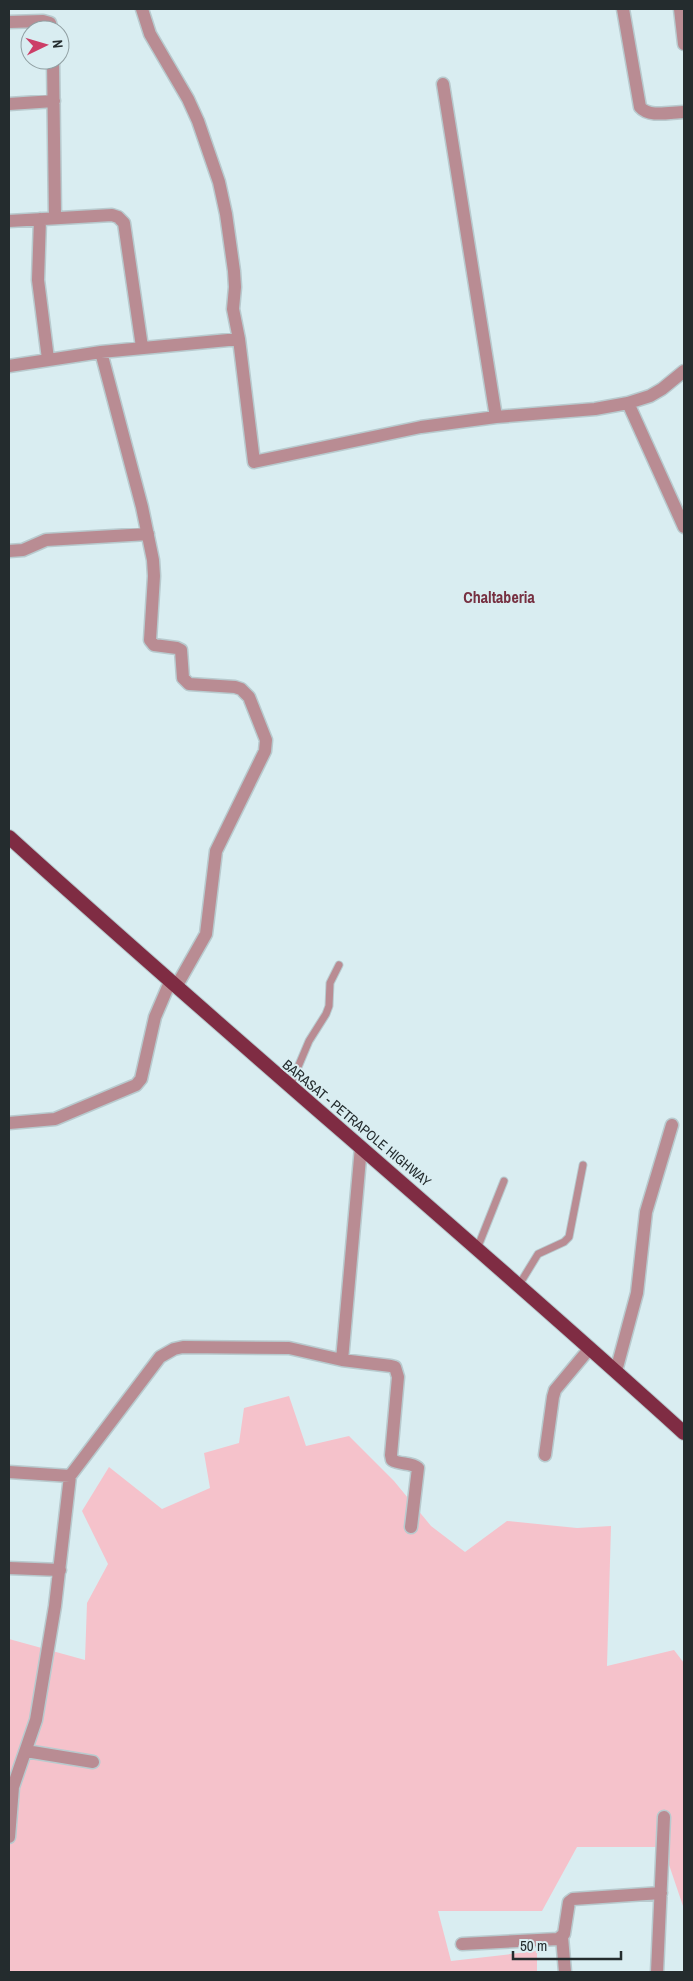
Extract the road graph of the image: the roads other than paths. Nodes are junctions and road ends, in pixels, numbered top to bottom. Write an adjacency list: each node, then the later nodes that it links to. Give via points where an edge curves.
1 (142, 9): 13 (street, via 150,34 193,110 219,182 234,271 232,303)
2 (623, 9): 9 (street, via 640,107 652,114)
3 (680, 9): 4 (street)
4 (684, 44)
5 (53, 70): 7 (street)
6 (443, 84): 20 (street)
7 (54, 101): 8 (street); 10 (street)
8 (9, 104)
9 (684, 112)
10 (54, 218): 11 (street); 14 (street, via 112,215 122,220)
11 (40, 219): 12 (street); 16 (street, via 38,280)
12 (9, 221)
13 (239, 339): 14 (street); 20 (street, via 254,462 421,427)
14 (142, 347): 15 (street)
15 (101, 352): 16 (street); 22 (street)
16 (48, 358): 17 (street)
17 (9, 366)
18 (684, 371): 19 (street, via 662,389)
19 (628, 404): 20 (street); 21 (street)
20 (496, 417)
21 (684, 527)
22 (148, 534): 23 (street, via 46,540 23,550); 26 (street, via 154,576 150,640 154,645 181,650 184,678 189,684 235,687 245,692 266,740 265,751 216,850 206,934)
23 (9, 551)
24 (9, 837): 26 (highway, BARASAT - PETRAPOLE HIGHWAY)
25 (339, 965): 27 (lane, via 331,981 326,1014 311,1036)
26 (173, 985): 27 (highway, BARASAT - PETRAPOLE HIGHWAY); 28 (street, via 155,1017 136,1085 55,1119)
27 (290, 1087): 30 (highway, BARASAT - PETRAPOLE HIGHWAY)
28 (9, 1123)
29 (672, 1126): 37 (street, via 646,1212 637,1292)
30 (361, 1147): 33 (highway, BARASAT - PETRAPOLE HIGHWAY); 36 (street)
31 (583, 1165): 34 (lane, via 568,1237 538,1254)
32 (504, 1181): 33 (lane)
33 (477, 1249): 34 (highway, BARASAT - PETRAPOLE HIGHWAY)
34 (519, 1285): 35 (highway, BARASAT - PETRAPOLE HIGHWAY)
35 (590, 1348): 37 (highway, BARASAT - PETRAPOLE HIGHWAY); 39 (street, via 552,1397)
36 (342, 1360): 41 (street, via 289,1348 174,1349 160,1357); 42 (street, via 391,1366 396,1371 391,1455 396,1462 418,1468)
37 (616, 1372): 38 (highway, BARASAT - PETRAPOLE HIGHWAY)
38 (684, 1433)
39 (545, 1455)
40 (9, 1472): 41 (street)
41 (70, 1476): 44 (street)
42 (411, 1527)
43 (9, 1568): 44 (street)
44 (60, 1570): 45 (street, via 36,1720)
45 (26, 1751): 46 (street); 48 (street, via 13,1786)
46 (93, 1762)
47 (664, 1817): 49 (street)
48 (9, 1837)
49 (661, 1893): 50 (street, via 573,1899 569,1902); 53 (street)
50 (562, 1937): 51 (street); 52 (street)
51 (462, 1944)
52 (565, 1972)
53 (657, 1972)

